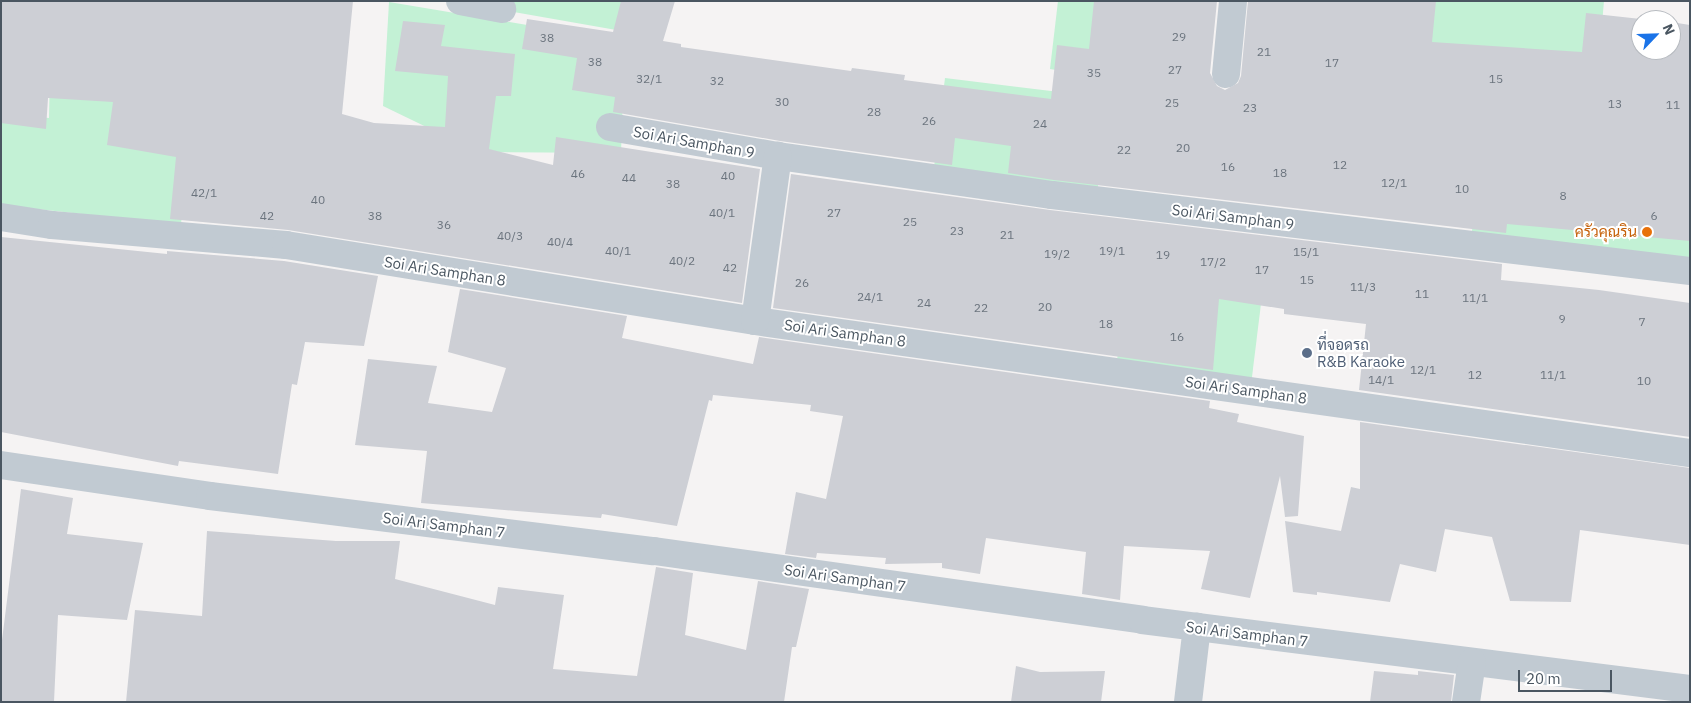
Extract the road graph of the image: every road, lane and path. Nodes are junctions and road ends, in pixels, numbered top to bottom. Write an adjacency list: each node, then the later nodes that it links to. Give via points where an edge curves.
1 (460, 1): 3 (street)
2 (1233, 1): 4 (street)
3 (502, 9)
4 (1226, 74)
5 (610, 127): 6 (street, Soi Ari Samphan 9)
6 (778, 156): 8 (street, Soi Ari Samphan 9, via 1062,196); 9 (street)
7 (1, 217): 9 (street, Soi Ari Samphan 8, via 52,225 286,245)
8 (1690, 271)
9 (755, 321): 10 (street, Soi Ari Samphan 8)
10 (1690, 452)
11 (1, 465): 12 (street, Soi Ari Samphan 7, via 210,496 654,551)
12 (1197, 627): 13 (street, Soi Ari Samphan 7); 15 (street)
13 (1472, 662): 14 (street, Soi Ari Samphan 7); 16 (street)
14 (1690, 689)
15 (1188, 702)
16 (1466, 702)

